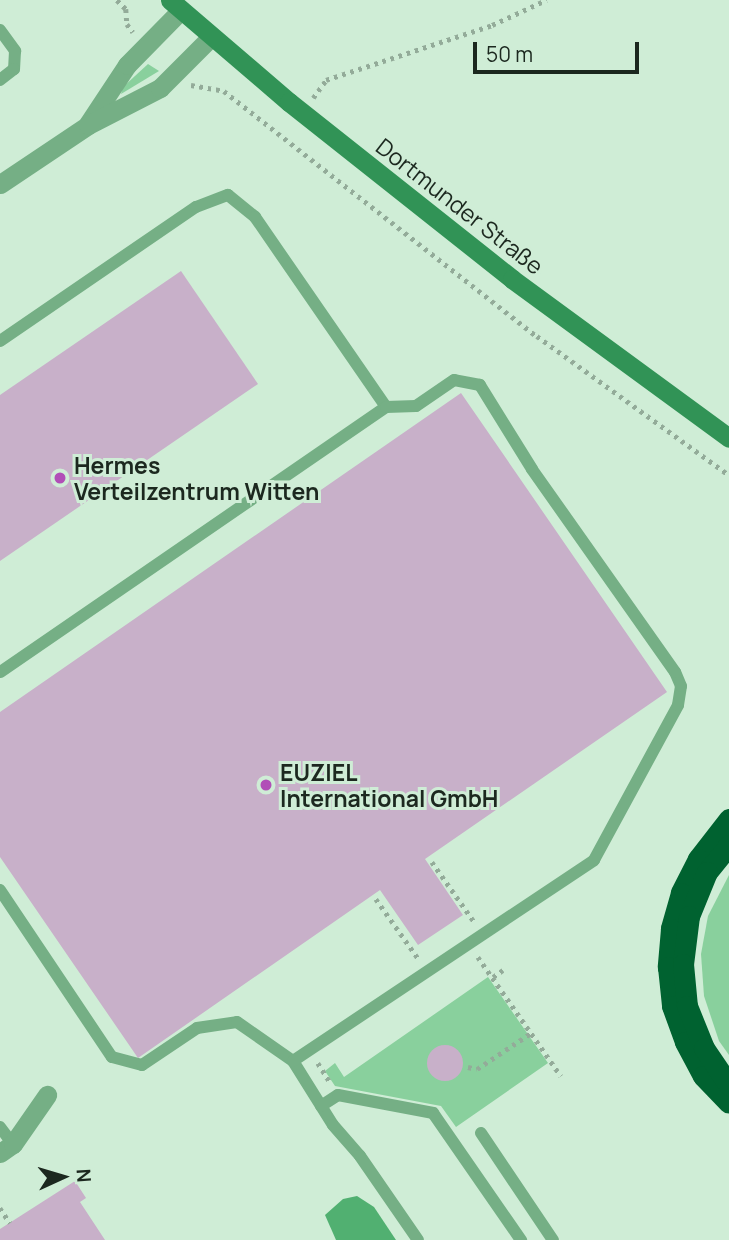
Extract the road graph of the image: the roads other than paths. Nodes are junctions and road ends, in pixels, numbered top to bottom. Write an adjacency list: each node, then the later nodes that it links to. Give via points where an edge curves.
1 (175, 5): 3 (main road, Dortmunder Straße); 5 (street, via 147,49 127,65)
2 (0, 30): 4 (lane, via 15,51 14,69)
3 (210, 37): 5 (street, via 160,88); 9 (main road, Dortmunder Straße, via 512,279)
4 (0, 80)
5 (88, 125): 6 (street)
6 (0, 184)
7 (0, 341): 8 (lane, via 196,207 228,195 255,217)
8 (386, 408): 10 (lane); 14 (lane, via 416,406 454,380 480,385 681,687 669,726 594,860)
9 (729, 438)
10 (0, 672)
11 (729, 819): 17 (highway, via 698,859 681,893 671,929 668,967 672,1006 685,1042 703,1076)
12 (729, 845): 15 (highway, via 708,872 689,916 683,964 688,1006 704,1048)
13 (0, 890): 14 (lane, via 112,1057 142,1065 197,1028 237,1023)
14 (293, 1061): 18 (lane)
15 (729, 1085)
16 (47, 1095): 21 (street)
17 (729, 1103)
18 (321, 1105): 22 (lane); 23 (lane, via 338,1095 433,1113)
19 (0, 1127): 21 (lane)
20 (481, 1133): 24 (lane)
21 (7, 1149)
22 (418, 1240)
23 (521, 1240)
24 (553, 1240)

